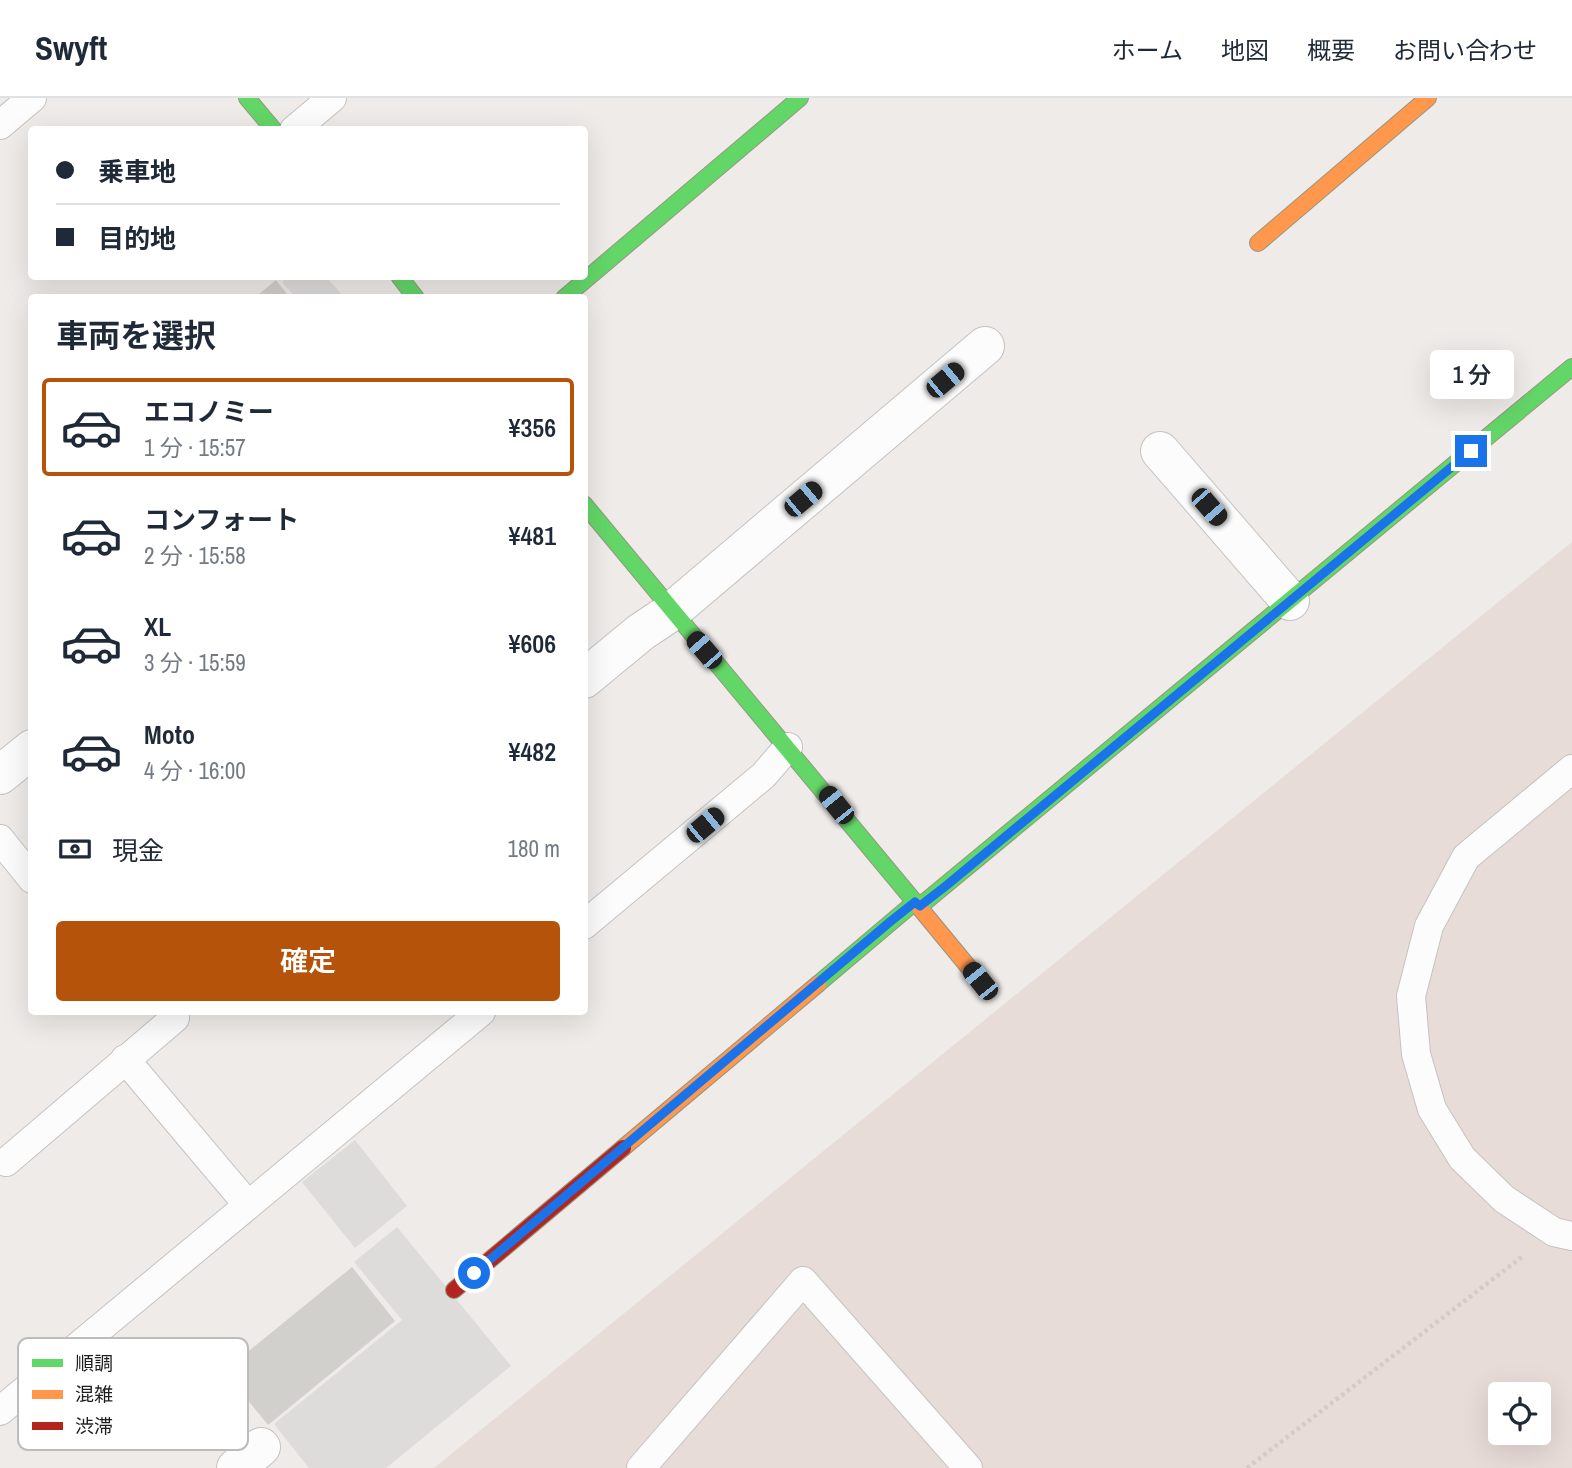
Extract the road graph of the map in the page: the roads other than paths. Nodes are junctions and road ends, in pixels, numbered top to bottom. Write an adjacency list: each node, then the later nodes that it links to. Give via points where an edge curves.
1 (32, 98): 6 (lane)
2 (247, 98): 7 (street)
3 (332, 98): 8 (lane)
4 (800, 98): 10 (street)
5 (1428, 98): 9 (street)
6 (0, 125)
7 (271, 126)
8 (299, 126)
9 (1258, 243)
10 (588, 278)
11 (401, 280): 13 (street)
12 (585, 280): 14 (street)
13 (413, 294)
14 (569, 294)
15 (985, 346): 20 (street)
16 (1572, 367): 19 (street)
17 (1160, 451): 19 (street)
18 (588, 509): 20 (street)
19 (1290, 601): 28 (street)
20 (671, 612): 21 (street); 22 (street)
21 (588, 676)
22 (788, 747): 28 (street); 29 (lane, via 764,775)
23 (28, 752): 25 (street)
24 (1572, 769): 36 (lane, via 1466,857 1429,926 1410,996 1416,1054 1432,1109 1470,1166 1504,1199)
25 (0, 775)
26 (0, 839): 27 (lane)
27 (28, 874)
28 (917, 904): 30 (street); 37 (street)
29 (588, 922)
30 (980, 981)
31 (477, 1015): 35 (lane)
32 (175, 1018): 33 (lane)
33 (125, 1059): 34 (lane); 35 (lane)
34 (6, 1162)
35 (247, 1205): 38 (lane)
36 (1563, 1234)
37 (454, 1290)
38 (88, 1338)
39 (18, 1396): 40 (lane)
40 (0, 1411)
41 (641, 1468): 42 (lane, via 803,1281)
42 (968, 1468)

